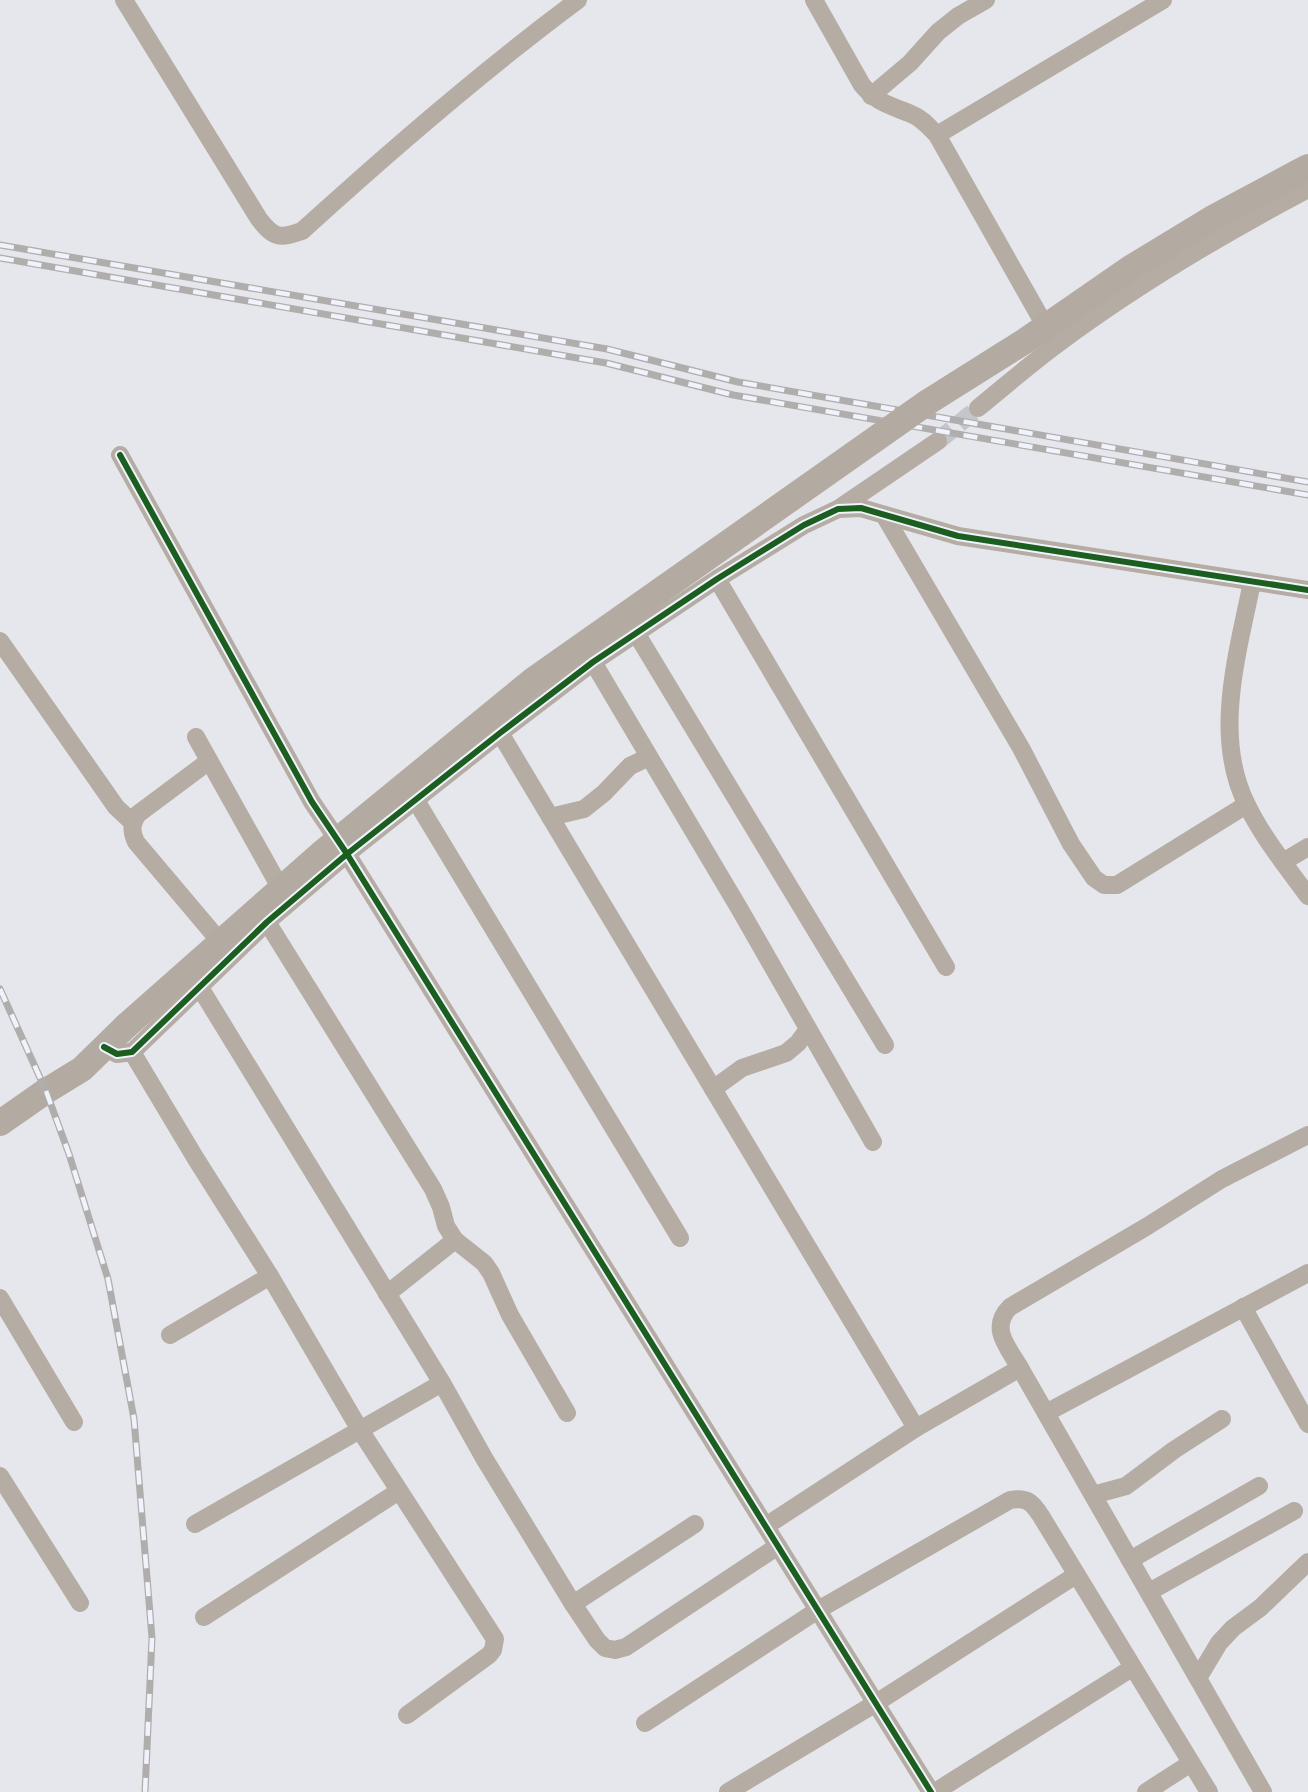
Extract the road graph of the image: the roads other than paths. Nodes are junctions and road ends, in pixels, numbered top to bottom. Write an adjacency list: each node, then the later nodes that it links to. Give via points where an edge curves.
1 (124, 0): 2 (street, via 259,219 270,233 284,237 302,231 508,52)
2 (578, 0)
3 (814, 0): 6 (street)
4 (986, 0): 6 (street, via 938,32 910,63)
5 (1163, 0): 7 (street)
6 (871, 96): 7 (street, via 912,114)
7 (936, 135): 10 (street)
8 (1308, 167): 41 (main road, bridge, via 1210,219 1132,267 928,402 532,681 323,852)
9 (1308, 189): 10 (street, via 1177,264)
10 (1056, 345): 11 (street)
11 (978, 408)
12 (938, 441): 14 (street)
13 (120, 455): 31 (street, via 312,802)
14 (838, 509): 15 (street, via 861,508); 16 (street, via 804,525)
15 (884, 515): 17 (street, via 958,536); 27 (street, via 1094,878 1104,885 1122,883)
16 (717, 579): 19 (street); 37 (street)
17 (1251, 582): 18 (street); 27 (street, via 1229,723 1233,770)
18 (1308, 590)
19 (636, 633): 21 (street); 40 (street)
20 (0, 641): 29 (street, via 116,807)
21 (593, 662): 22 (street); 24 (street)
22 (500, 733): 26 (street); 28 (street)
23 (196, 737): 25 (street)
24 (649, 757): 28 (street, via 630,766 584,809); 39 (street)
25 (209, 761): 29 (street, via 138,814); 34 (street)
26 (415, 799): 31 (street); 47 (street)
27 (1246, 805): 32 (street)
28 (550, 817): 43 (street)
29 (133, 823): 36 (street, via 136,842)
30 (1308, 847): 32 (street)
31 (347, 854): 34 (street); 71 (street)
32 (1283, 862): 33 (street)
33 (1308, 896)
34 (289, 903): 35 (street)
35 (267, 922): 36 (street); 48 (street, via 433,1189)
36 (231, 955): 38 (street)
37 (946, 967)
38 (199, 986): 42 (street); 51 (street)
39 (808, 1029): 43 (street, via 786,1053 742,1068); 46 (street)
40 (885, 1045)
41 (104, 1047): 42 (street, via 117,1054); 44 (main road, via 82,1069)
42 (132, 1052): 50 (street)
43 (713, 1089): 62 (street)
44 (0, 1123)
45 (1308, 1136): 55 (street, via 1222,1179 1010,1307 999,1325)
46 (873, 1142)
47 (680, 1239)
48 (455, 1240): 51 (street); 57 (street, via 491,1273 510,1315)
49 (1308, 1273): 53 (street)
50 (270, 1276): 54 (street); 63 (street)
51 (387, 1294): 56 (street)
52 (0, 1298): 60 (street)
53 (1243, 1307): 58 (street); 61 (street)
54 (170, 1335)
55 (1020, 1368): 58 (street); 62 (street)
56 (442, 1383): 63 (street); 78 (street)
57 (567, 1413)
58 (1046, 1413): 67 (street)
59 (1222, 1419): 67 (street, via 1126,1486)
60 (74, 1422)
61 (1308, 1425)
62 (916, 1428): 71 (street)
63 (360, 1430): 66 (street); 69 (street)
64 (0, 1476): 77 (street)
65 (1259, 1486): 73 (street)
66 (399, 1491): 80 (street); 84 (street, via 495,1639 489,1655)
67 (1093, 1495): 73 (street)
68 (1294, 1511): 76 (street)
69 (195, 1524)
70 (695, 1524): 78 (street)
71 (766, 1526): 72 (street)
72 (778, 1546): 78 (street, via 626,1647 605,1648); 79 (street)
73 (1130, 1560): 76 (street)
74 (1308, 1562): 82 (street, via 1233,1628)
75 (1076, 1575): 79 (street, via 1034,1504 1022,1498 1010,1500); 81 (street); 83 (street)
76 (1149, 1592): 82 (street)
77 (80, 1603)
78 (573, 1604)
79 (818, 1610): 83 (street); 85 (street)
80 (204, 1617)
81 (1132, 1668): 86 (street); 88 (street)
82 (1198, 1678): 91 (street)
83 (876, 1703): 87 (street); 88 (street)
84 (407, 1715)
85 (645, 1723)
86 (1191, 1763): 89 (street); 90 (street)
87 (728, 1792)
88 (933, 1792)
89 (1146, 1792)
90 (1209, 1792)
91 (1263, 1792)

